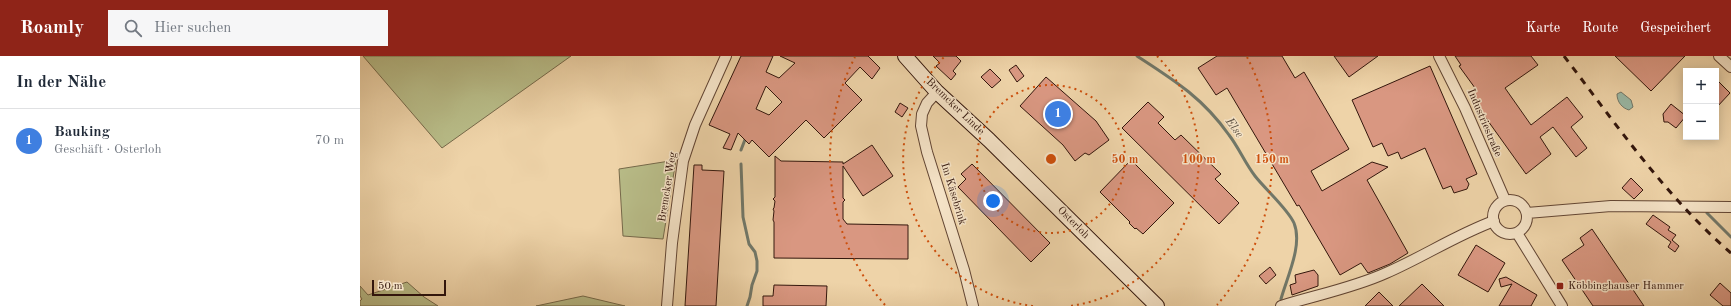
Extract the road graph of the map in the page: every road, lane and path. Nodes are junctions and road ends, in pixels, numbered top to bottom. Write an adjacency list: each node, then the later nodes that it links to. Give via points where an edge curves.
1 (726, 56): 13 (street, Bremcker Weg, via 695,125 683,161)
2 (904, 56): 6 (main road, Bremcker Linde)
3 (1439, 56): 8 (street, Industriestraße)
4 (1719, 56): 5 (street)
5 (1731, 67)
6 (938, 92): 7 (main road, Bremcker Linde); 14 (street, Im Käsebrink, via 927,103 922,114 921,126)
7 (989, 140): 15 (main road, Osterloh)
8 (1505, 200): 10 (street, via 1521,203); 11 (street, via 1495,209)
9 (1731, 207): 10 (street, via 1611,206)
10 (1527, 213): 12 (street, via 1526,225)
11 (1494, 221): 12 (street, via 1503,233); 16 (street, via 1387,273)
12 (1518, 233): 17 (street)
13 (667, 306)
14 (973, 306)
15 (1157, 306)
16 (1281, 306)
17 (1562, 306)

